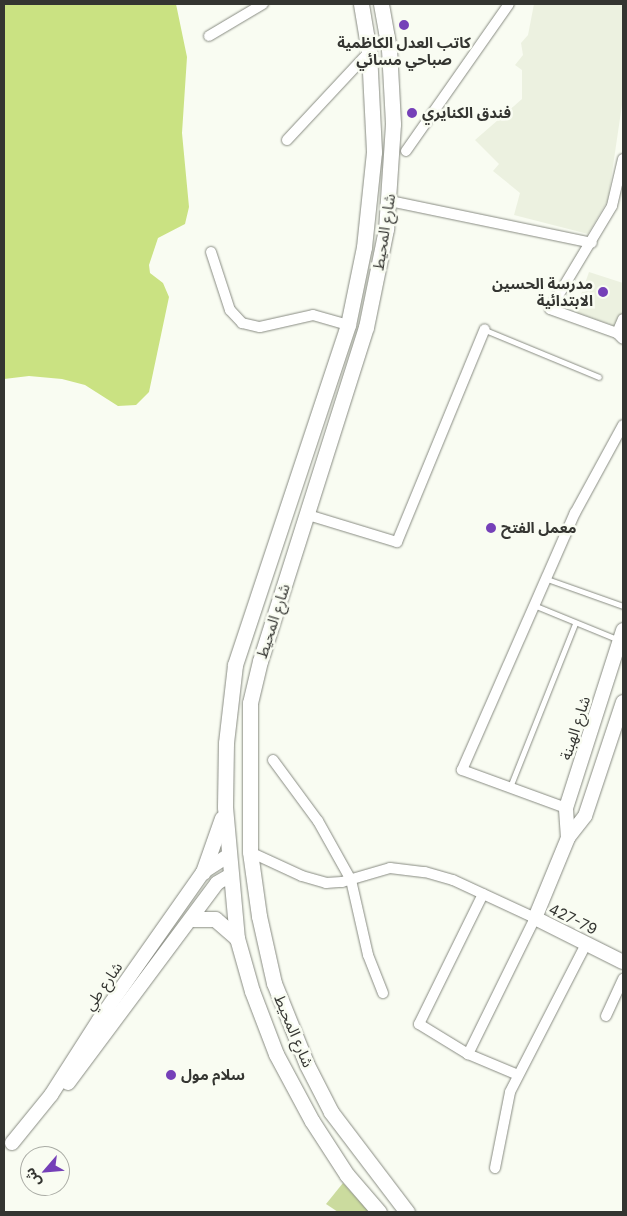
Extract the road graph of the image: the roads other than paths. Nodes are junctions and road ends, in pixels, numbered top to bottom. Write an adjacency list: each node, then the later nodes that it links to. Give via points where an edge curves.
1 (262, 4): 5 (street)
2 (361, 4): 6 (main road, شارع المحيط)
3 (382, 4): 10 (main road, شارع المحيط, via 392,88)
4 (509, 4): 8 (street)
5 (209, 36)
6 (369, 52): 7 (street); 14 (main road, شارع المحيط, via 374,152 370,205)
7 (288, 140)
8 (406, 151)
9 (623, 159): 11 (street, via 612,206)
10 (390, 201): 11 (street); 19 (main road, شارع المحيط, via 366,326)
11 (592, 243): 16 (street, via 550,308)
12 (211, 252): 14 (street, via 230,310 242,323 260,327 314,315)
13 (623, 320): 16 (street)
14 (348, 325): 28 (main road, شارع المحيط, via 236,665 226,743)
15 (484, 329): 17 (lane); 19 (street, via 397,542)
16 (620, 336)
17 (599, 377)
18 (623, 425): 20 (street, via 575,513)
19 (308, 515): 32 (main road, شارع المحيط, via 260,661 250,703)
20 (547, 579): 21 (street); 22 (lane)
21 (536, 606): 23 (lane); 27 (street, via 462,770)
22 (623, 606)
23 (575, 624): 24 (lane); 27 (lane)
24 (622, 635): 29 (street, شارع الهبنة)
25 (623, 702): 30 (street, شارع الهبنة, via 585,816)
26 (273, 760): 35 (street, via 318,821)
27 (510, 788): 29 (street)
28 (225, 807): 31 (main road, شارع المحيط); 34 (main road)
29 (566, 808): 30 (street, شارع الهبنة)
30 (568, 838): 40 (street, شارع الهبنة)
31 (227, 840): 32 (main road); 33 (main road, شارع المحيط)
32 (248, 853): 33 (main road); 35 (street, via 315,880 334,884); 36 (main road); 37 (main road, شارع المحيط)
33 (228, 856): 34 (street, شارع طي); 36 (main road, شارع المحيط)
34 (203, 872): 49 (street, شارع طي, via 99,1020 51,1095)
35 (351, 880): 38 (street, via 372,871 408,869 453,880); 45 (street, via 368,955)
36 (230, 884): 37 (main road); 39 (street, شارع طي, via 217,883); 41 (main road, شارع المحيط)
37 (254, 887): 52 (main road, شارع المحيط, via 274,983 307,1064 331,1112)
38 (483, 894): 40 (street); 47 (street, via 419,1024)
39 (191, 918): 41 (main road, via 215,919); 49 (street, شارع طي, via 61,1093)
40 (535, 918): 42 (street, 427-79); 47 (street)
41 (237, 938): 51 (main road, شارع المحيط, via 252,991 276,1054 312,1121 347,1174)
42 (586, 944): 43 (street, 427-79); 48 (street)
43 (623, 962)
44 (623, 979): 46 (street)
45 (383, 993)
46 (606, 1016)
47 (468, 1054): 48 (street)
48 (518, 1075): 50 (street, via 510,1092)
49 (8, 1147)
50 (495, 1168)
51 (379, 1212)
52 (407, 1212)

